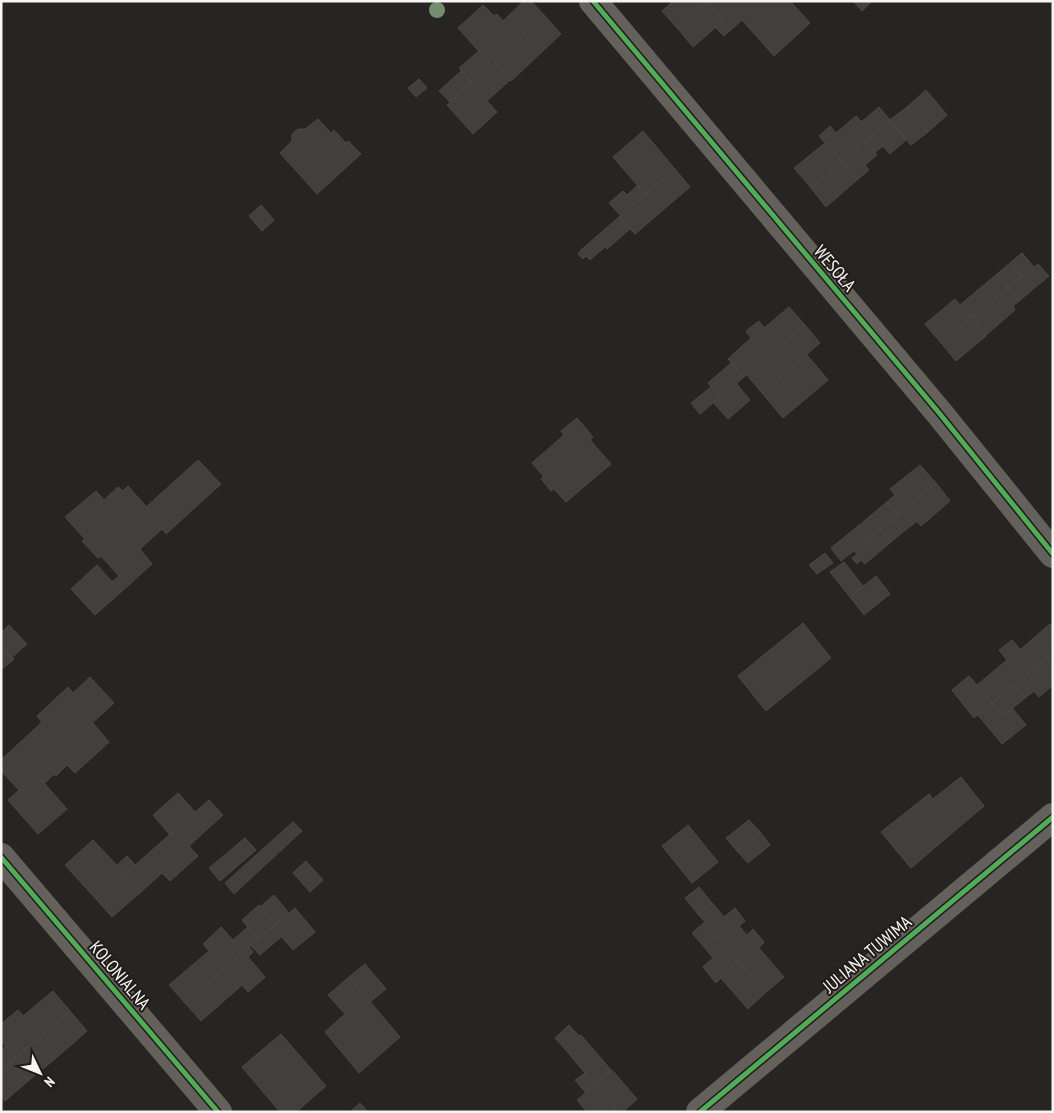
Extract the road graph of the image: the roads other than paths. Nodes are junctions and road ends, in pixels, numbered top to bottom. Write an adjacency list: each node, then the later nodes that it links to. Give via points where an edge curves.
1 (593, 1): 2 (street, WESOŁA, via 940,414)
2 (1053, 554)
3 (1053, 817): 6 (street, JULIANA TUWIMA)
4 (1, 857): 5 (street, KOLONIALNA)
5 (218, 1112)
6 (700, 1112)

